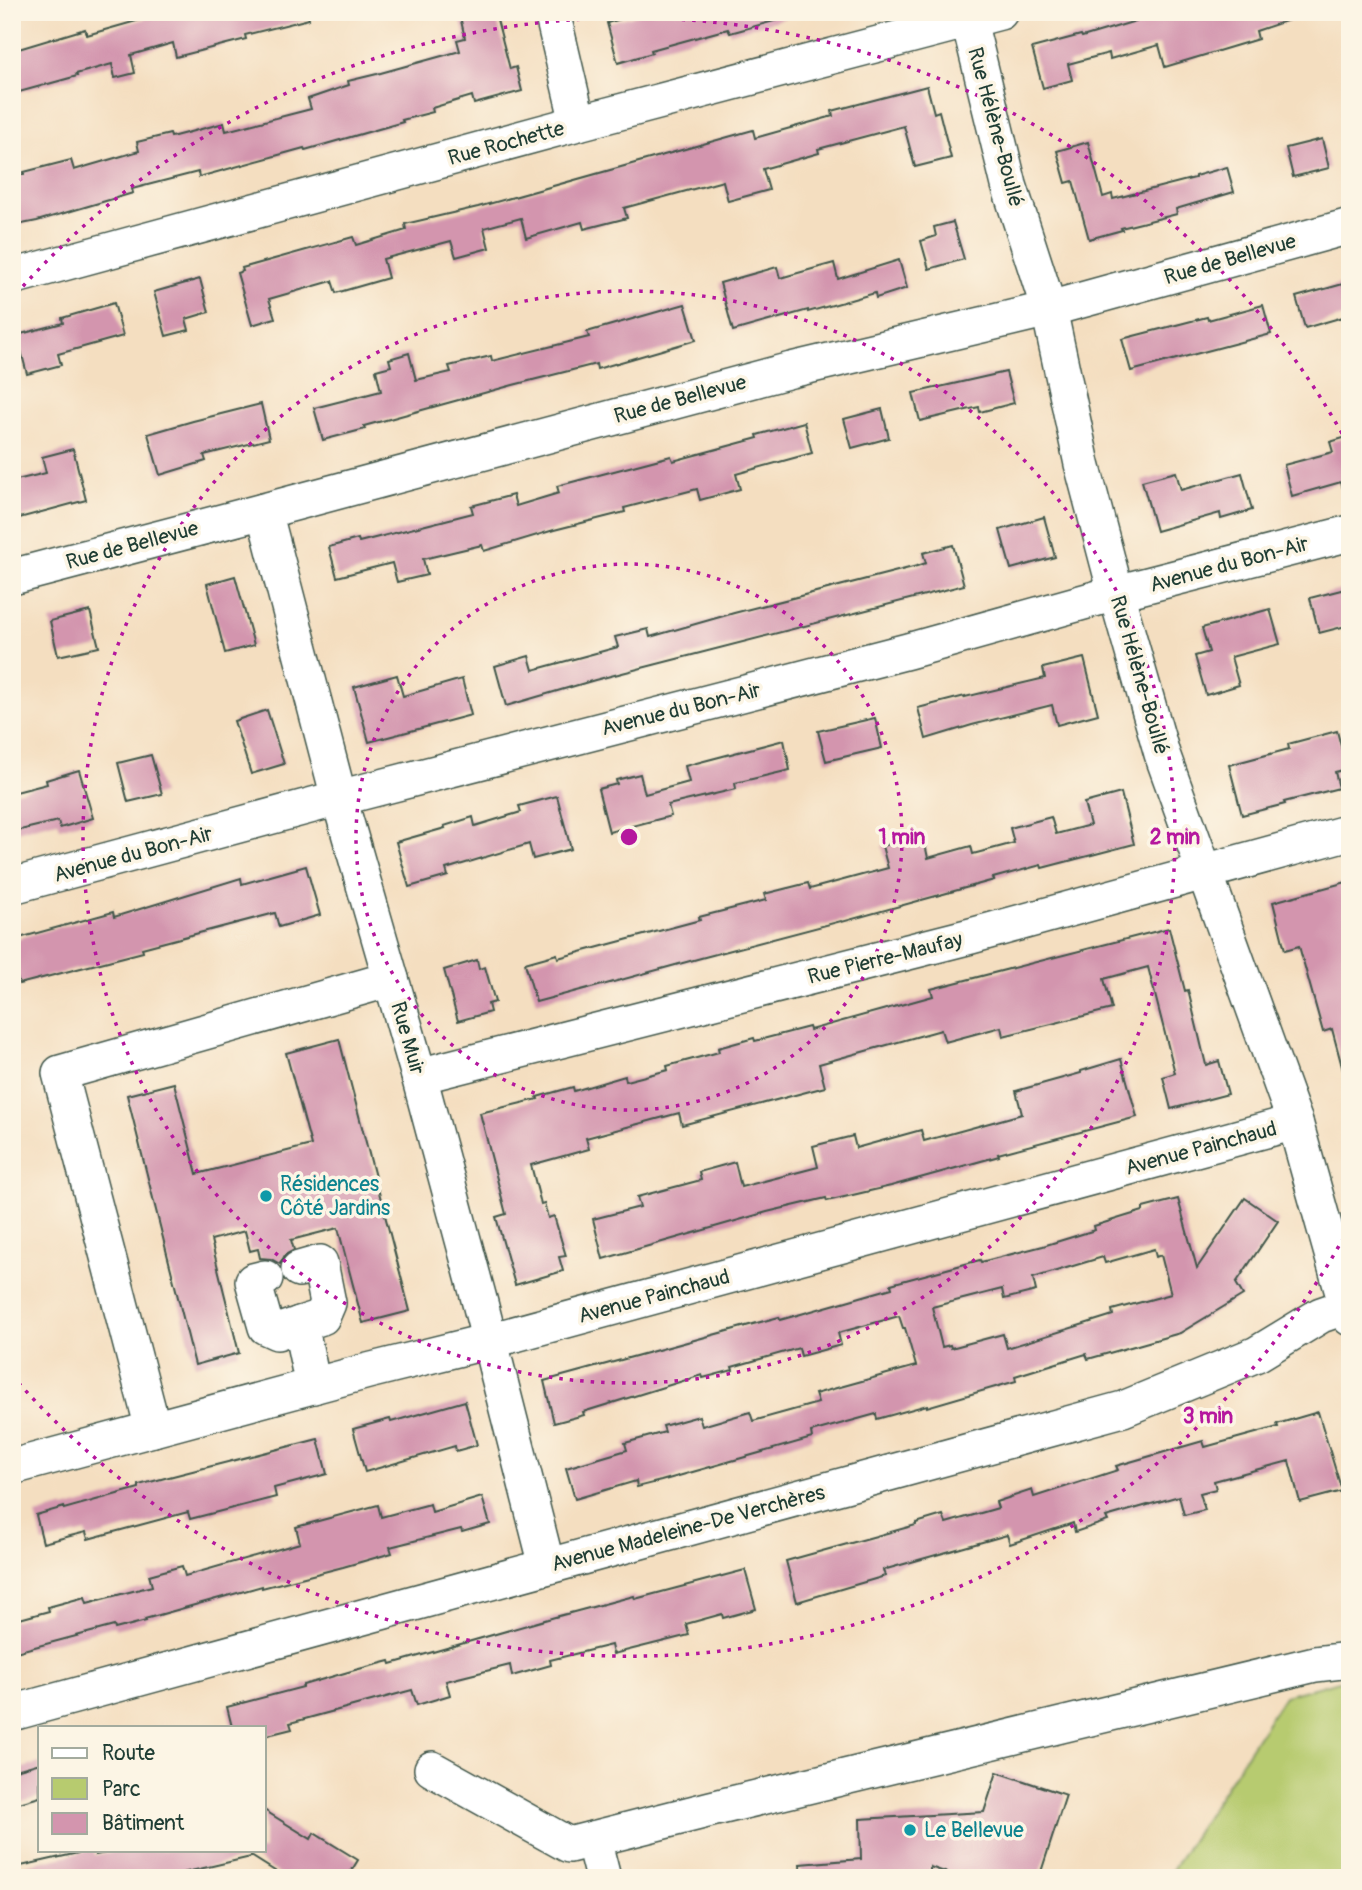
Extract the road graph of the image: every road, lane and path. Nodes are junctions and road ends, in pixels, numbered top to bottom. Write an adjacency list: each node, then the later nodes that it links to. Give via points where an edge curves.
1 (552, 12): 3 (street)
2 (984, 17): 3 (street, Rue Rochette); 6 (street, Rue Hélène-Boullé, via 1009,185)
3 (578, 123): 5 (street, Rue Rochette)
4 (1350, 226): 6 (street, Rue de Bellevue)
5 (12, 277)
6 (1049, 309): 7 (street, Rue de Bellevue, via 791,370); 10 (street, Rue Hélène-Boullé)
7 (264, 511): 9 (street, Rue de Bellevue); 11 (street, Rue Muir)
8 (1350, 533): 10 (street, Avenue du Bon-Air)
9 (12, 577)
10 (1116, 593): 11 (street, Avenue du Bon-Air); 13 (street, Rue Hélène-Boullé, via 1162,754)
11 (339, 798): 14 (street, Avenue du Bon-Air); 15 (street, Rue Muir)
12 (1350, 832): 13 (street, Rue Pierre-Maufay)
13 (1205, 872): 16 (street, Rue Pierre-Maufay); 17 (street, Rue Hélène-Boullé)
14 (12, 886)
15 (391, 979): 16 (street, Rue Muir); 24 (street, via 60,1073)
16 (419, 1076): 22 (street, Rue Muir)
17 (1295, 1122): 20 (street, Rue Hélène-Boullé); 22 (street, Avenue Painchaud)
18 (299, 1269): 21 (street, via 320,1264 328,1303 321,1317)
19 (265, 1278): 21 (street, via 253,1281 266,1327 278,1332)
20 (1349, 1310): 26 (street, Avenue Madeleine-De Verchères, via 1321,1315 1257,1354 1123,1409)
21 (300, 1324): 23 (street)
22 (489, 1341): 23 (street, Avenue Painchaud); 26 (street, Rue Muir)
23 (313, 1385): 24 (street, Avenue Painchaud)
24 (153, 1429): 25 (street, Avenue Painchaud)
25 (12, 1467)
26 (547, 1566): 28 (street, Avenue Madeleine-De Verchères)
27 (1350, 1660): 30 (street, via 1315,1664)
28 (12, 1713)
29 (432, 1769): 30 (street, via 569,1845)
30 (593, 1839): 31 (street)
31 (603, 1878)

